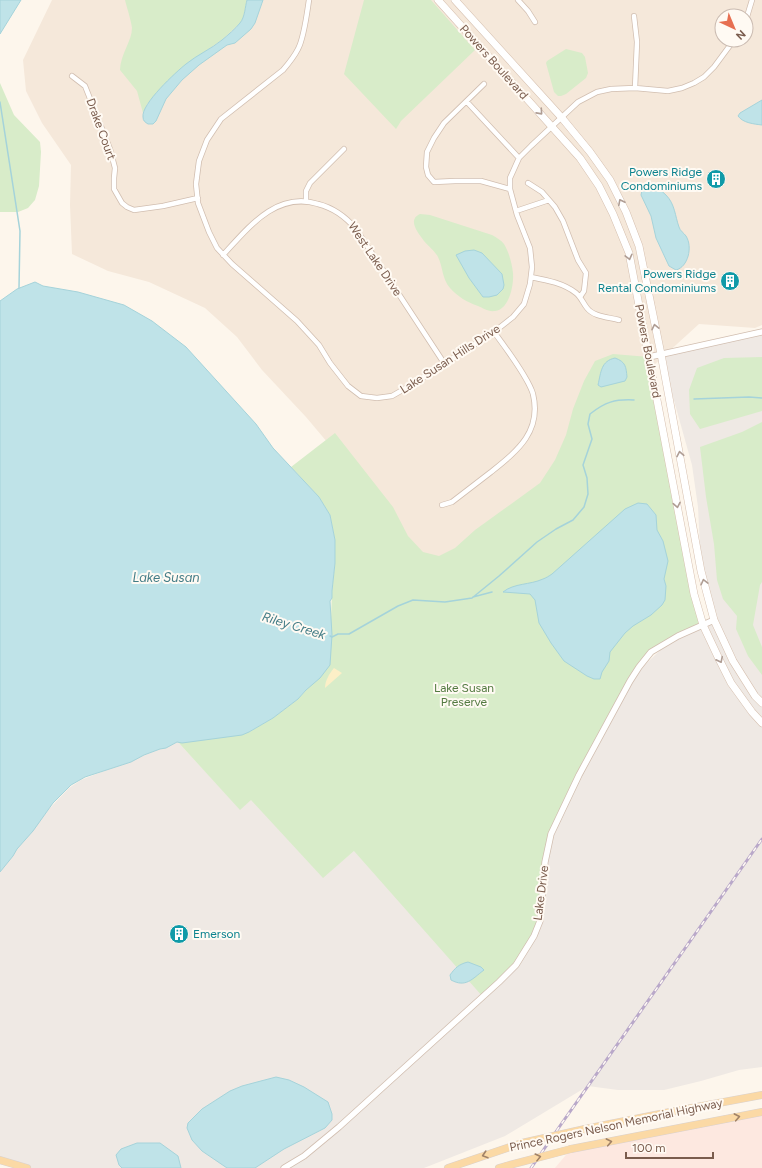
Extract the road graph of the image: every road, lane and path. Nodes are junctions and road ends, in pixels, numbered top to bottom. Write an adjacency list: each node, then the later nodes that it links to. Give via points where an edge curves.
1 (309, 0): 18 (street, Lake Susan Hills Drive, via 299,48 290,61 283,70 221,119 207,140 199,161 196,184)
2 (438, 0): 13 (main road, Powers Boulevard, one-way to 13)
3 (455, 0): 12 (main road, Powers Boulevard)
4 (518, 0): 6 (street)
5 (634, 16): 10 (street, via 637,42)
6 (535, 22)
7 (728, 48): 10 (street, Lake Susan Hills Drive, via 714,67 694,84 668,91)
8 (72, 76): 18 (street, Drake Court, via 85,86 110,149 115,168 114,189 126,207 134,210)
9 (484, 84): 11 (street)
10 (635, 88): 12 (street, Lake Susan Hills Drive, via 597,92 578,102)
11 (467, 102): 15 (street); 17 (street, via 444,123 426,152 428,175 434,182 481,181)
12 (562, 118): 13 (street, Lake Susan Hills Drive); 28 (main road, Powers Boulevard, one-way to 12, via 639,246 626,212 610,180)
13 (553, 126): 15 (street, Lake Susan Hills Drive); 29 (main road, Powers Boulevard, one-way to 29, via 580,158 613,214 629,253)
14 (344, 149): 20 (street, via 310,183 306,191)
15 (519, 158): 17 (street, Lake Susan Hills Drive, via 510,178)
16 (528, 183): 19 (street)
17 (510, 189): 21 (street, Lake Susan Hills Drive)
18 (198, 198): 22 (street, Lake Susan Hills Drive, via 209,232)
19 (549, 200): 21 (street); 24 (street, via 563,221 578,260 586,273 584,291)
20 (306, 201): 22 (street, West Lake Drive, via 272,209 259,218); 30 (street, West Lake Drive, via 327,206 348,219)
21 (516, 211): 23 (street, Lake Susan Hills Drive, via 530,248)
22 (223, 255): 30 (street, Lake Susan Hills Drive, via 297,321 319,344 348,386 361,396 392,396)
23 (531, 277): 24 (street, via 566,287); 26 (street, Lake Susan Hills Drive, via 524,304)
24 (580, 297): 25 (street, via 593,314)
25 (618, 320)
26 (494, 332): 30 (street, Lake Susan Hills Drive); 31 (street, via 524,375 532,393 535,411 532,425 528,437 519,448 452,502)
27 (762, 332): 28 (street)
28 (661, 354): 29 (street); 32 (main road, Powers Boulevard, one-way to 28, via 701,567)
29 (649, 357): 33 (main road, Powers Boulevard, one-way to 33, via 694,594)
30 (444, 363)
31 (442, 505)
32 (714, 620): 33 (street, Lake Drive); 34 (main road, Powers Boulevard, via 733,660)
33 (703, 625): 35 (main road, Powers Boulevard, one-way to 35, via 731,683); 41 (street, Lake Drive, via 651,652 618,703 551,834 545,862 540,921 516,965 339,1127 304,1156)
34 (762, 704)
35 (762, 723)
36 (762, 1095): 42 (main road, Prince Rogers Nelson Memorial Highway, one-way to 42, bridge, via 522,1143)
37 (762, 1112): 39 (main road, Prince Rogers Nelson Memorial Highway, one-way to 37, bridge, via 571,1149)
38 (3, 1163): 40 (main road)
39 (502, 1167)
40 (27, 1168)
41 (284, 1168)
42 (448, 1168)

